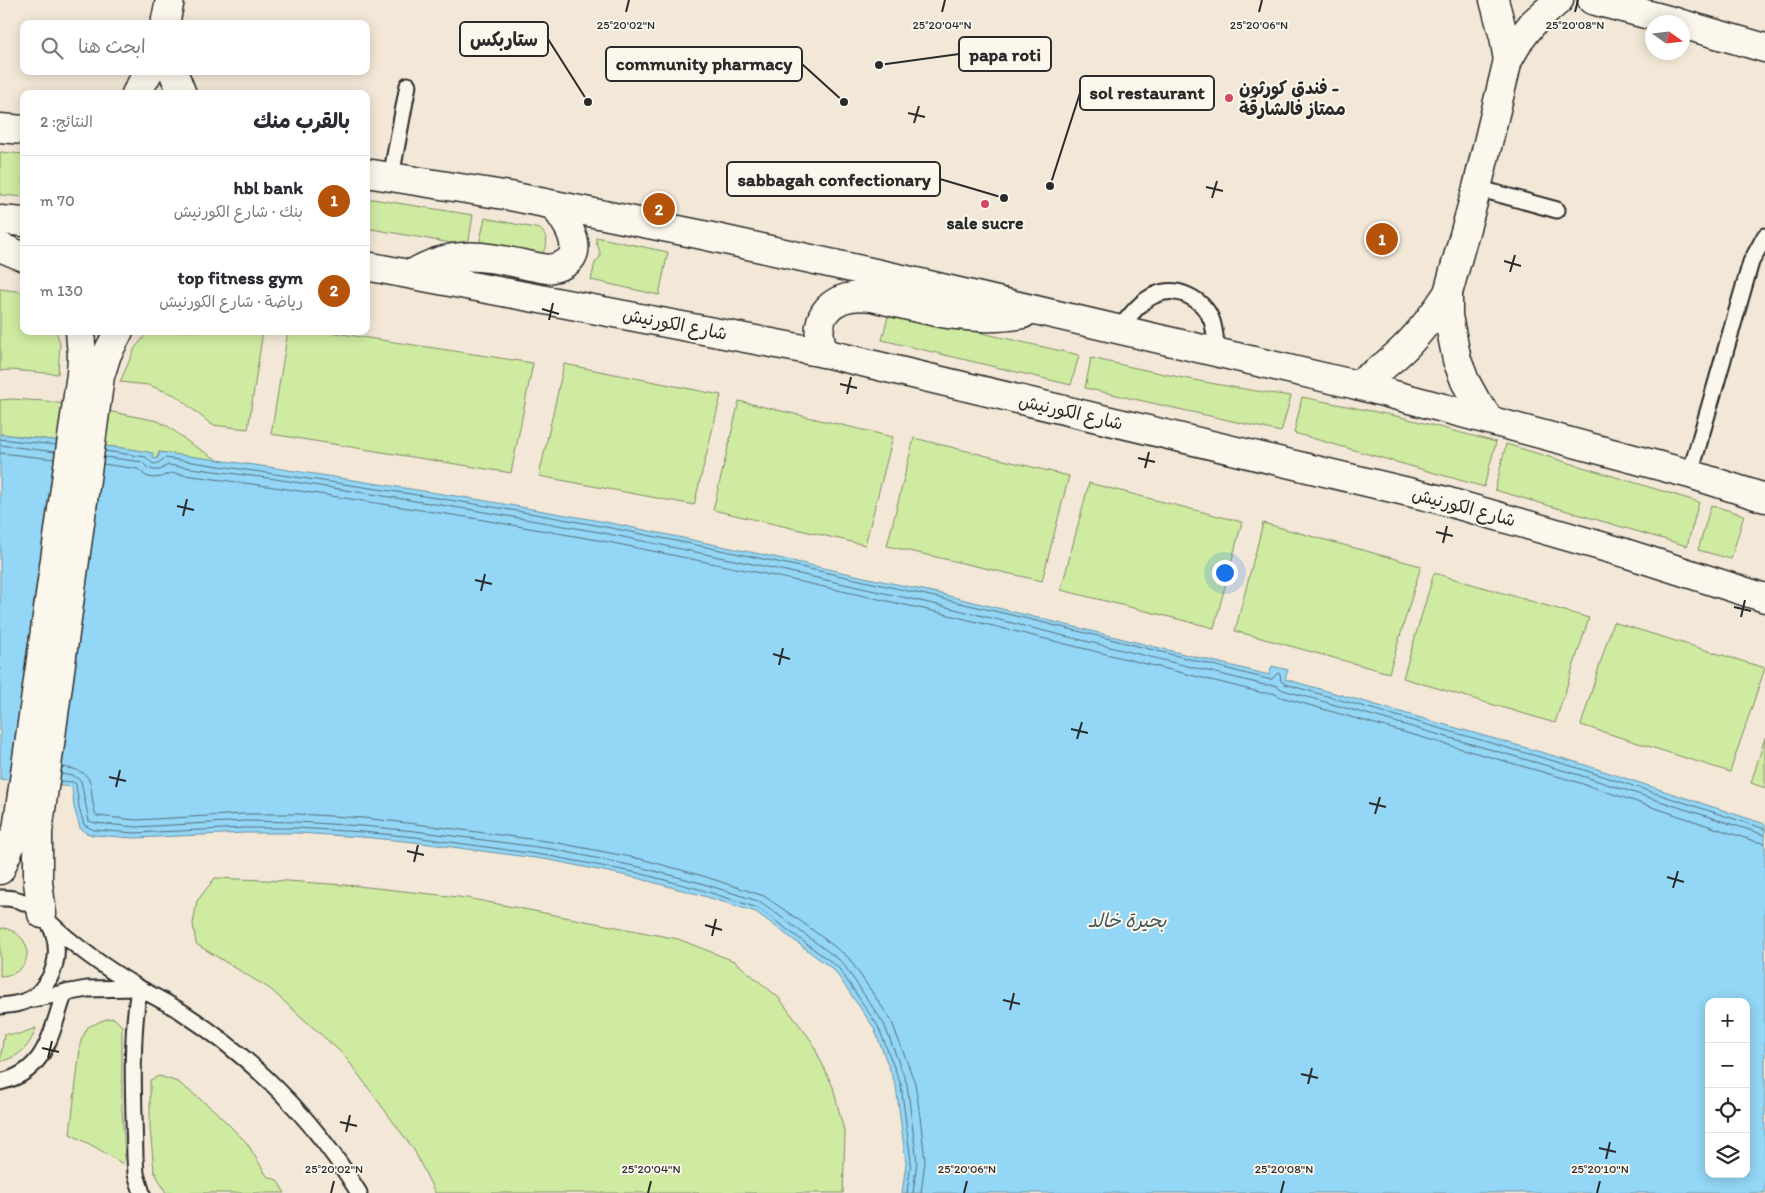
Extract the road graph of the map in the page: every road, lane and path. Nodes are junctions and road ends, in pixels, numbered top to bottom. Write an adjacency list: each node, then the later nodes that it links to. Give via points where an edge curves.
1 (1494, 0): 8 (main road)
2 (1559, 0): 8 (main road, via 1533,23)
3 (1592, 0): 4 (main road)
4 (1633, 4): 5 (main road)
5 (1659, 15)
6 (1690, 26): 7 (main road)
7 (1765, 48)
8 (1508, 60): 17 (main road)
9 (147, 75): 12 (main road)
10 (175, 75): 13 (main road)
11 (408, 84): 16 (lane)
12 (138, 90)
13 (180, 90)
14 (0, 128): 15 (main road)
15 (20, 130)
16 (378, 175): 18 (main road)
17 (1477, 188): 19 (lane); 27 (main road)
18 (553, 205): 26 (main road, via 566,220 575,242 574,252 568,261 558,267 458,256 426,265); 28 (main road, via 800,256)
19 (1558, 210)
20 (0, 220): 21 (main road)
21 (20, 222)
22 (1765, 236): 37 (lane, via 1751,262)
23 (0, 247): 24 (main road)
24 (20, 255)
25 (370, 267): 26 (main road, شارع الكورنيش)
26 (412, 274): 33 (main road, شارع الكورنيش)
27 (1448, 293): 34 (main road, via 1418,336 1399,355); 36 (main road, via 1450,331 1457,360 1469,388)
28 (1039, 311): 29 (main road); 33 (main road, via 985,318 955,316 872,297 848,297 837,301 822,319 818,330)
29 (1118, 330): 32 (main road); 32 (lane, via 1133,312 1155,295 1183,293 1205,308 1212,321)
30 (80, 335): 35 (main road)
31 (117, 335): 35 (main road, via 100,376)
32 (1217, 352): 34 (main road)
33 (824, 353): 39 (main road, شارع الكورنيش, via 1438,499)
34 (1357, 386): 36 (main road)
35 (88, 395): 40 (main road)
36 (1489, 420): 37 (main road)
37 (1690, 474): 38 (main road)
38 (1765, 498)
39 (1765, 598)
40 (27, 831): 41 (main road); 43 (main road)
41 (0, 870)
42 (0, 898): 43 (lane, via 22,900)
43 (45, 917): 44 (lane, via 68,940); 46 (lane, via 55,936 57,954 49,979)
44 (140, 988): 45 (lane); 49 (lane, via 134,1020 133,1053 136,1174); 50 (lane, via 218,1036 254,1065 318,1133)
45 (65, 992): 46 (lane); 48 (lane, via 47,1046 38,1061 25,1072)
46 (31, 999): 47 (lane)
47 (0, 1006)
48 (0, 1082)
49 (142, 1193)
50 (359, 1193)

